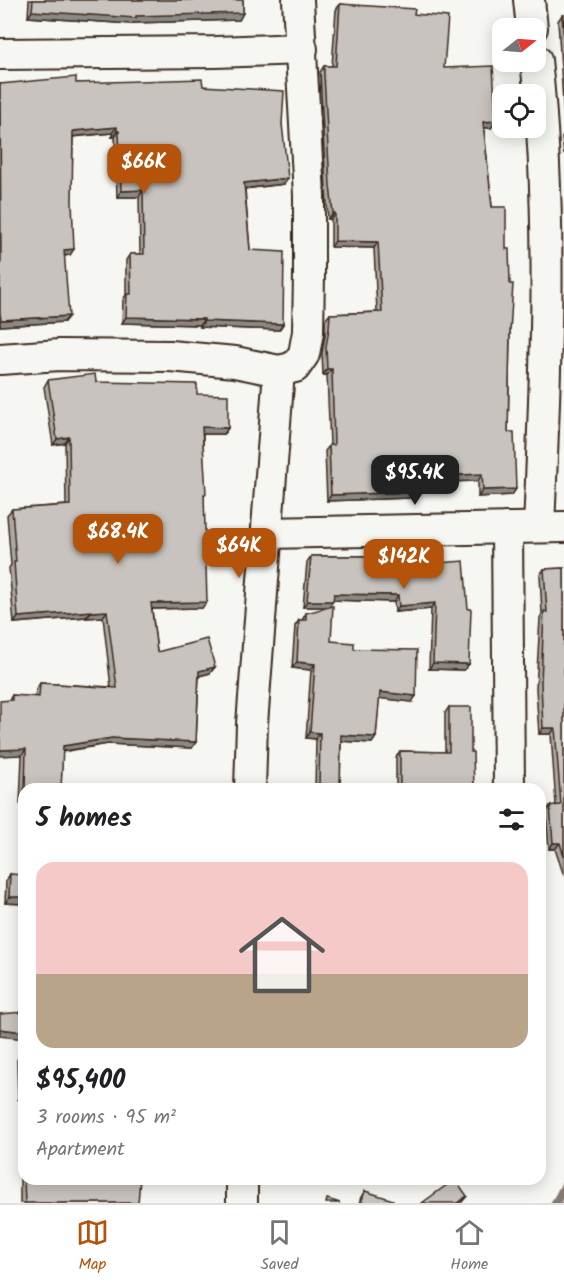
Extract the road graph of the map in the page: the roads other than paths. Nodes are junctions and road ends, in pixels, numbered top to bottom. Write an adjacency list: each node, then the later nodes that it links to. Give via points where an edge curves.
1 (298, 0): 4 (street)
2 (529, 0): 3 (street)
3 (531, 18)
4 (302, 49): 5 (street); 8 (street, via 309,195 308,332 304,354 295,367)
5 (0, 54)
6 (537, 72): 9 (street, via 545,174 545,380)
7 (0, 359): 8 (street, via 170,356)
8 (279, 371): 11 (street)
9 (552, 527): 10 (street)
10 (507, 528): 11 (street); 13 (street)
11 (267, 533): 12 (street)
12 (250, 783)
13 (509, 783)
14 (242, 1185): 15 (street)
15 (242, 1203)

